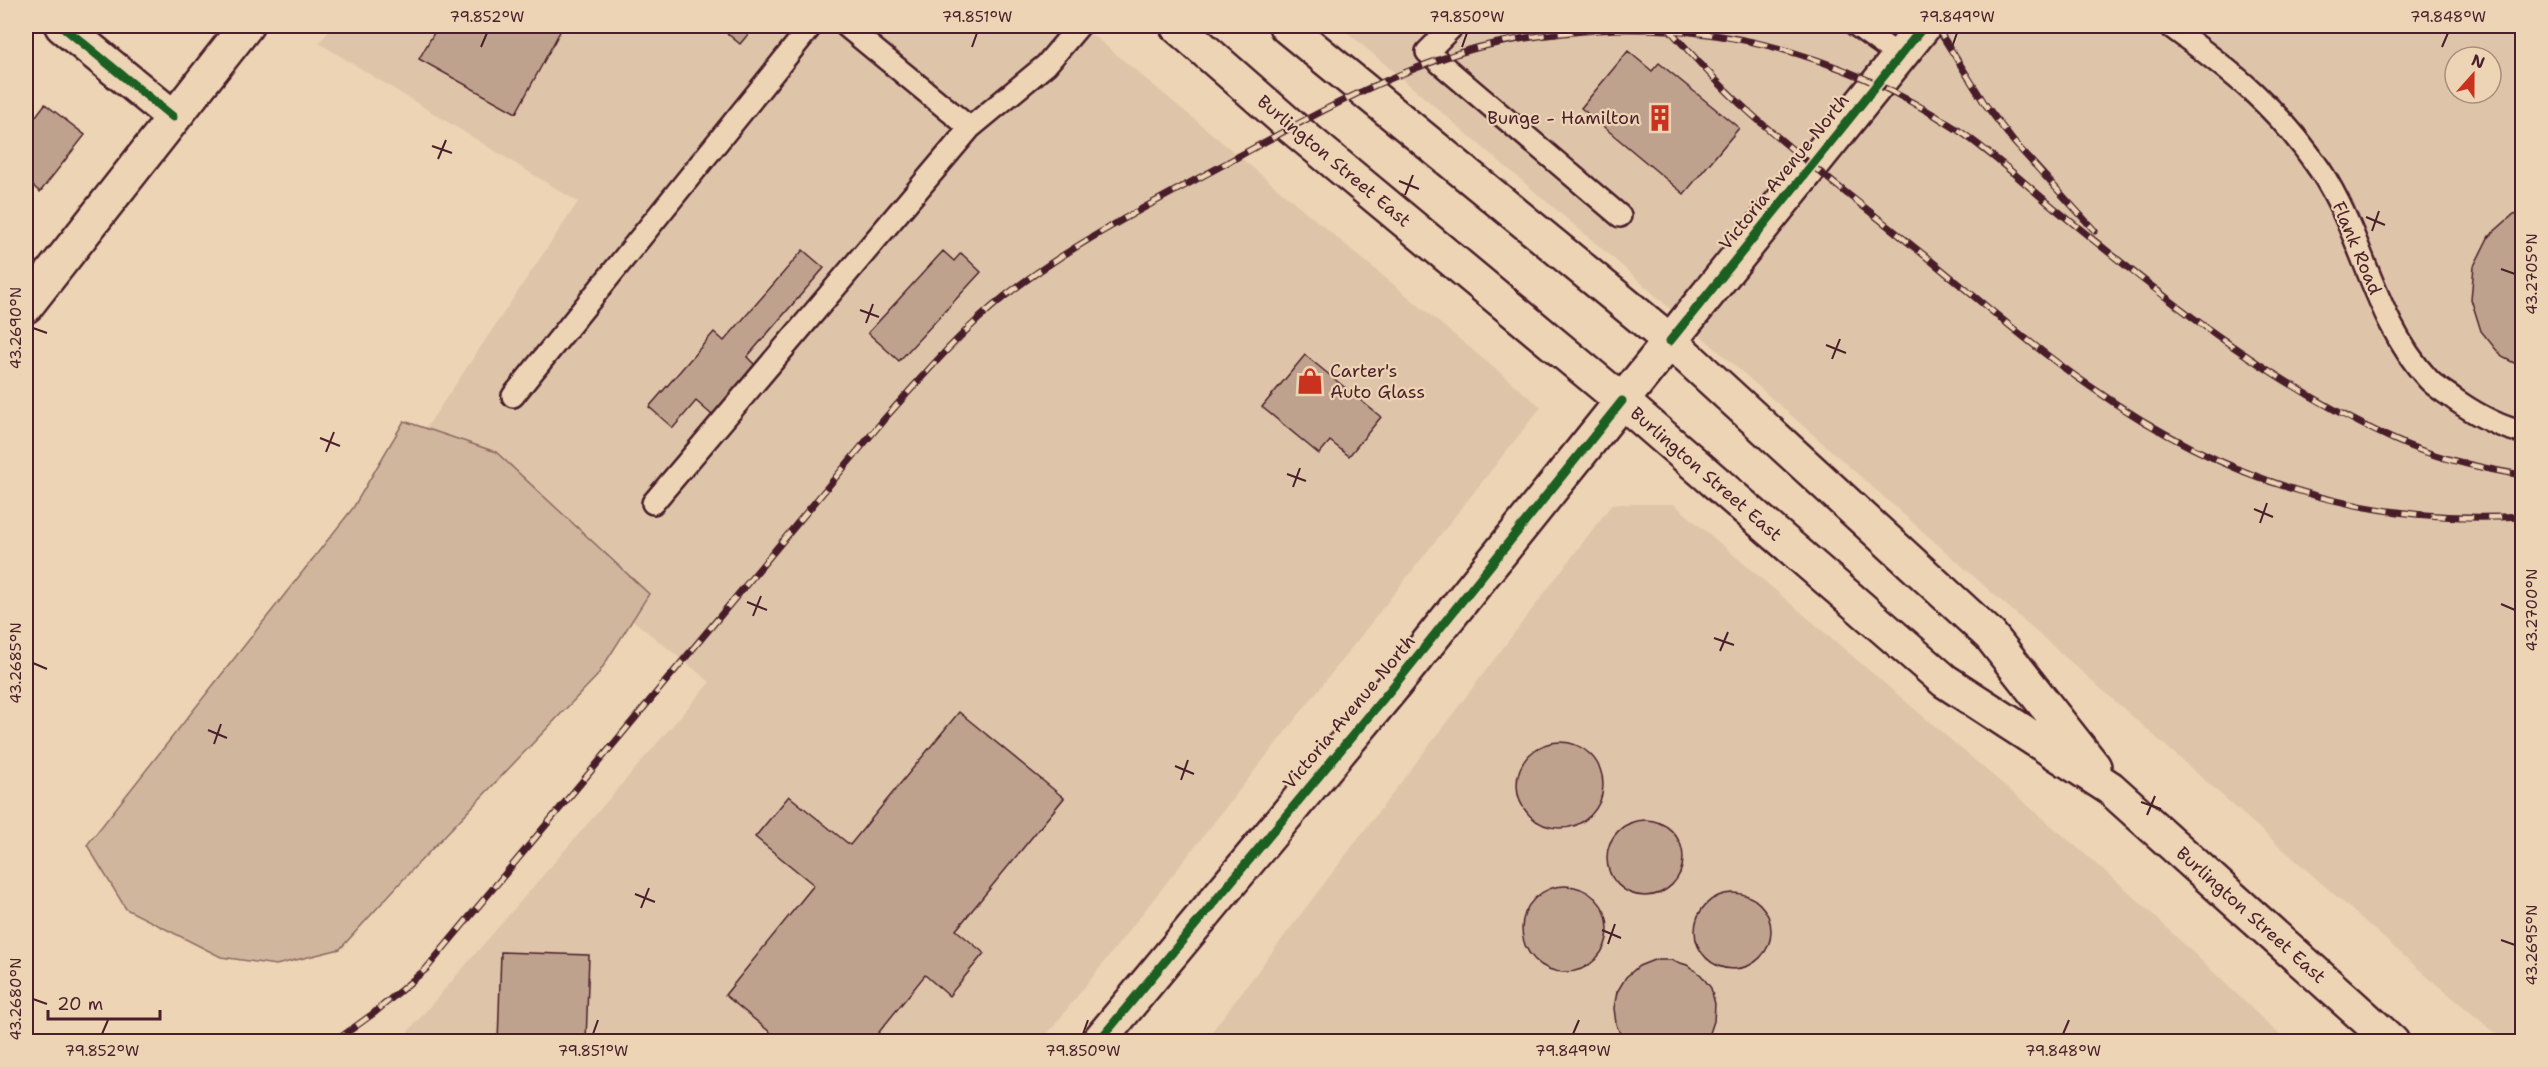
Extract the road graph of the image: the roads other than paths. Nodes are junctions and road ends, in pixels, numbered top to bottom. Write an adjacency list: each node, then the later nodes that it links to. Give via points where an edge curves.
1 (62, 26): 13 (main road)
2 (246, 26): 13 (main road)
3 (811, 26): 18 (lane)
4 (846, 26): 14 (lane)
5 (1079, 26): 14 (lane, via 1046,65)
6 (1177, 26): 19 (main road, Burlington Street East, via 1292,127)
7 (1286, 26): 17 (main road, Burlington Street East)
8 (1453, 26): 15 (lane, via 1427,52)
9 (1857, 26): 12 (lane)
10 (1924, 26): 12 (main road, Victoria Avenue North)
11 (2170, 26): 20 (lane, Flank Road, via 2245,82 2295,135 2346,215 2381,306 2404,350 2430,381 2474,413)
12 (1899, 56): 17 (main road, Victoria Avenue North)
13 (173, 117): 16 (main road)
14 (970, 128): 21 (lane)
15 (1620, 216)
16 (26, 306)
17 (1670, 341): 19 (main road, Victoria Avenue North); 22 (main road, Burlington Street East, via 1990,635)
18 (513, 396)
19 (1622, 401): 22 (main road, Burlington Street East, via 1945,681); 23 (main road, Victoria Avenue North, via 1392,688)
20 (2523, 432)
21 (652, 503)
22 (2110, 788): 24 (main road, Burlington Street East)
23 (1098, 1041)
24 (2392, 1041)

